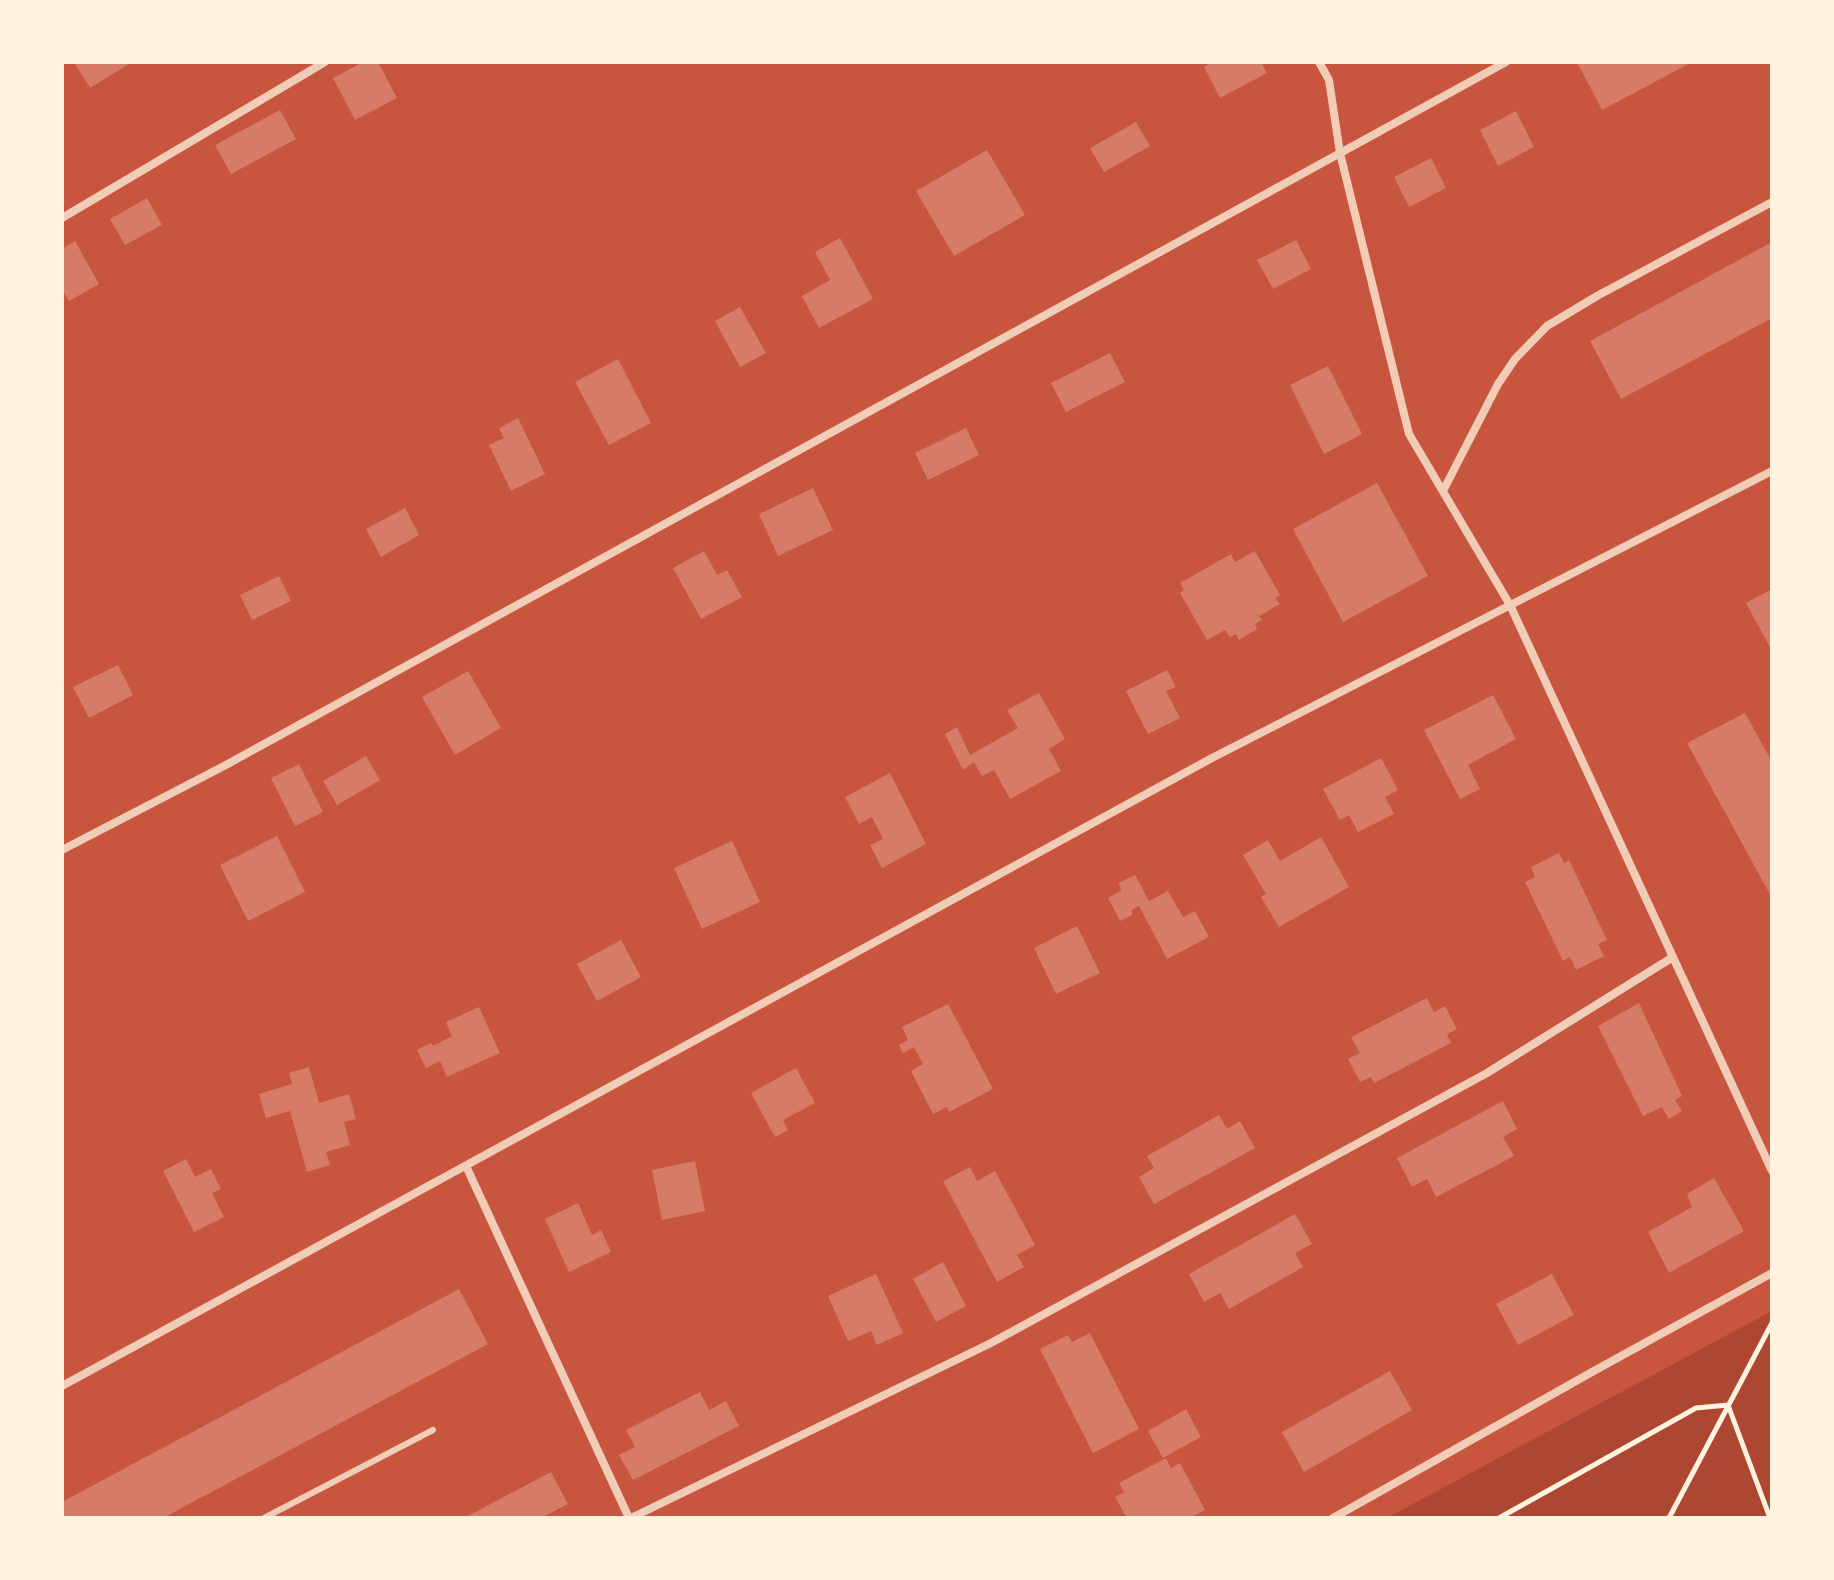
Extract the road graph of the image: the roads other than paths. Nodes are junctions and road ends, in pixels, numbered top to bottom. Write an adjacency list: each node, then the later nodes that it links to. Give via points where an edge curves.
1 (325, 62): 6 (street)
2 (1319, 62): 4 (street, via 1329,80)
3 (1506, 62): 4 (street)
4 (1340, 153): 8 (street, via 1409,434); 10 (street)
5 (1772, 202): 8 (street, via 1547,326 1498,384)
6 (62, 218)
7 (1772, 471): 9 (street)
8 (1443, 491): 9 (street)
9 (1510, 605): 11 (street); 12 (street, via 1212,758)
10 (62, 850)
11 (1673, 957): 13 (street); 18 (street, via 1487,1073 1005,1336)
12 (466, 1166): 15 (street); 18 (street)
13 (1772, 1171)
14 (1772, 1273): 19 (street)
15 (62, 1386)
16 (433, 1430): 17 (lane)
17 (264, 1518)
18 (630, 1518)
19 (1333, 1518)

